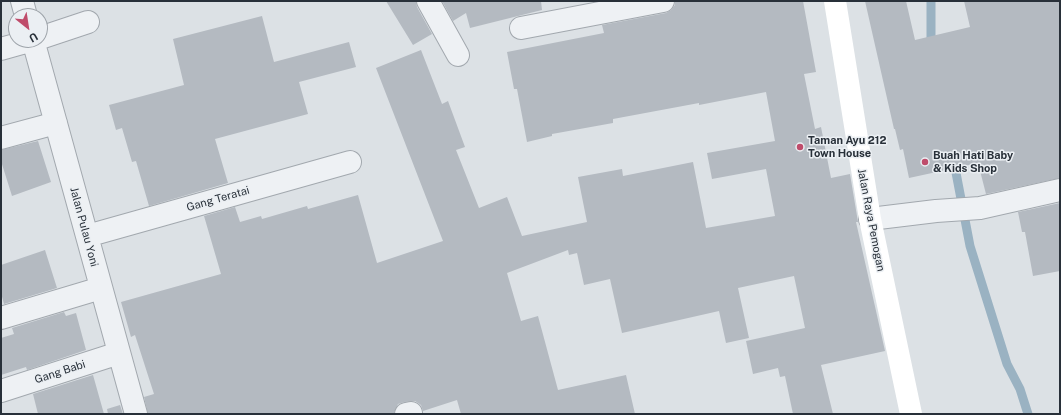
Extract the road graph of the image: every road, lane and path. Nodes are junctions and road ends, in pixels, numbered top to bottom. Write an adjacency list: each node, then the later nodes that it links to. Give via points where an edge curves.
1 (428, 1): 8 (street)
2 (663, 1): 5 (street)
3 (835, 1): 13 (street, Jalan Raya Pemogan)
4 (88, 22): 6 (street)
5 (521, 28)
6 (48, 35)
7 (35, 48): 9 (street, Jalan Pulau Yoni)
8 (458, 55)
9 (56, 123): 10 (street); 14 (street, Jalan Pulau Yoni)
10 (1, 138)
11 (350, 162): 14 (street, Gang Teratai)
12 (1060, 190): 13 (street, via 980,208 936,210)
13 (870, 219): 20 (street, Jalan Raya Pemogan)
14 (87, 236): 15 (street, Jalan Pulau Yoni)
15 (101, 288): 16 (street); 17 (street, Jalan Pulau Yoni)
16 (1, 318)
17 (119, 353): 18 (street, Gang Babi); 19 (street, Jalan Pulau Yoni)
18 (1, 391)
19 (136, 414)
20 (911, 414)

